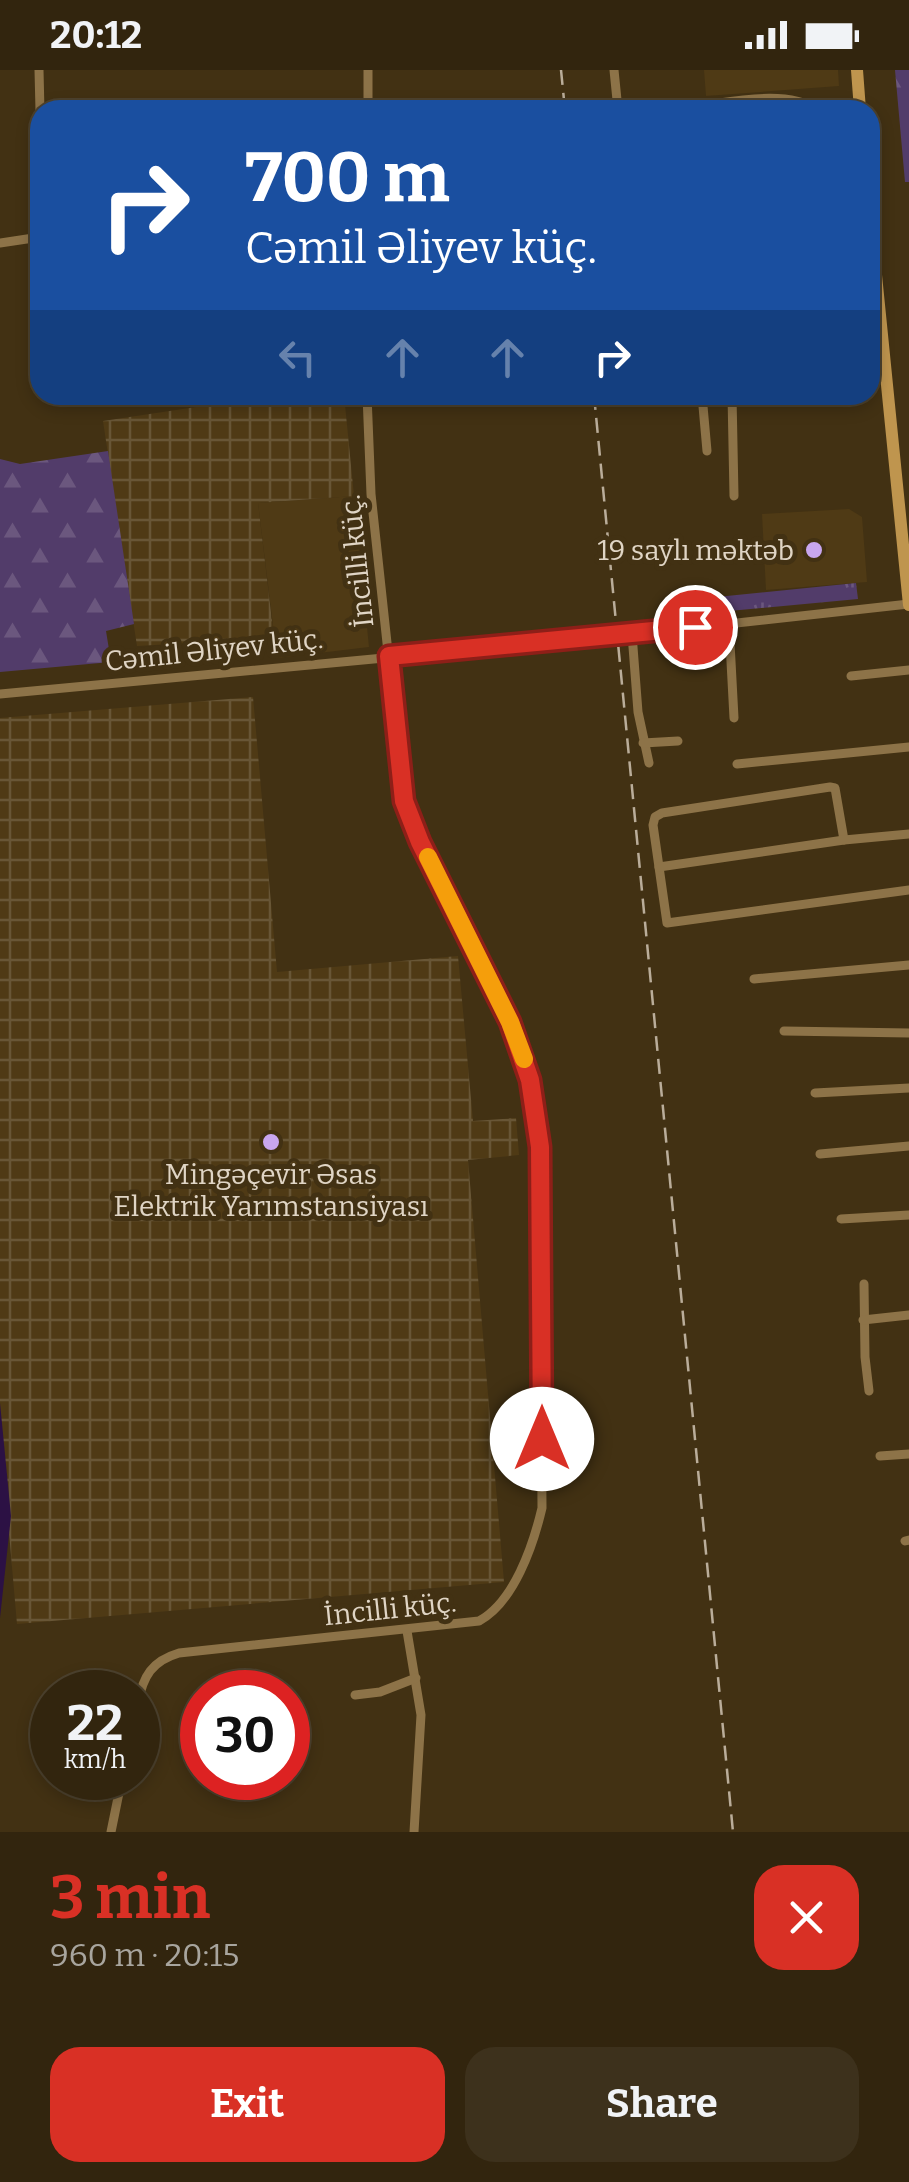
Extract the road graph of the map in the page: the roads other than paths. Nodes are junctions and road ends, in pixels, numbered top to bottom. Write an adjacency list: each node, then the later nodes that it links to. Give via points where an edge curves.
1 (40, 70): 5 (street)
2 (368, 70): 6 (street)
3 (614, 70): 7 (street)
4 (857, 70): 10 (street)
5 (40, 100)
6 (368, 100)
7 (617, 100)
8 (760, 100): 9 (street)
9 (798, 100)
10 (859, 100)
11 (30, 238): 12 (street)
12 (0, 243)
13 (880, 359): 19 (street)
14 (368, 405): 25 (street, İncilli küç.)
15 (703, 405): 17 (street)
16 (732, 405): 20 (street)
17 (707, 450)
18 (909, 456): 19 (street)
19 (894, 457): 21 (street)
20 (734, 496)
21 (907, 573): 22 (street)
22 (909, 604): 23 (street, Cəmil Əliyev küç.)
23 (729, 624): 24 (street, Cəmil Əliyev küç.); 29 (street)
24 (632, 634): 25 (street, Cəmil Əliyev küç.); 31 (street)
25 (389, 656): 28 (street, Cəmil Əliyev küç.); 55 (street, İncilli küç., via 404,801 522,1051 540,1161 543,1476 537,1526 493,1614 464,1625)
26 (909, 670): 27 (street)
27 (851, 676)
28 (0, 694)
29 (734, 718)
30 (678, 741): 31 (street)
31 (644, 742): 33 (street)
32 (909, 748): 34 (street)
33 (648, 763)
34 (737, 764)
35 (909, 834): 36 (street)
36 (844, 840): 37 (street); 37 (street, via 830,787 662,813 654,826)
37 (658, 866): 38 (street, via 667,923)
38 (909, 890)
39 (909, 965): 40 (street)
40 (754, 979)
41 (784, 1031): 42 (street)
42 (909, 1033)
43 (909, 1088): 44 (street)
44 (814, 1093)
45 (909, 1146): 46 (street)
46 (820, 1154)
47 (909, 1216): 48 (street)
48 (841, 1219)
49 (864, 1284): 51 (street)
50 (909, 1315): 51 (street)
51 (864, 1320): 52 (street)
52 (869, 1391)
53 (909, 1454): 54 (street)
54 (880, 1456)
55 (406, 1630): 56 (street, İncilli küç., via 179,1653); 57 (street)
56 (150, 1670)
57 (416, 1678): 58 (street); 61 (street, via 421,1715)
58 (355, 1696)
59 (118, 1800): 60 (street)
60 (111, 1832)
61 (414, 1832)

